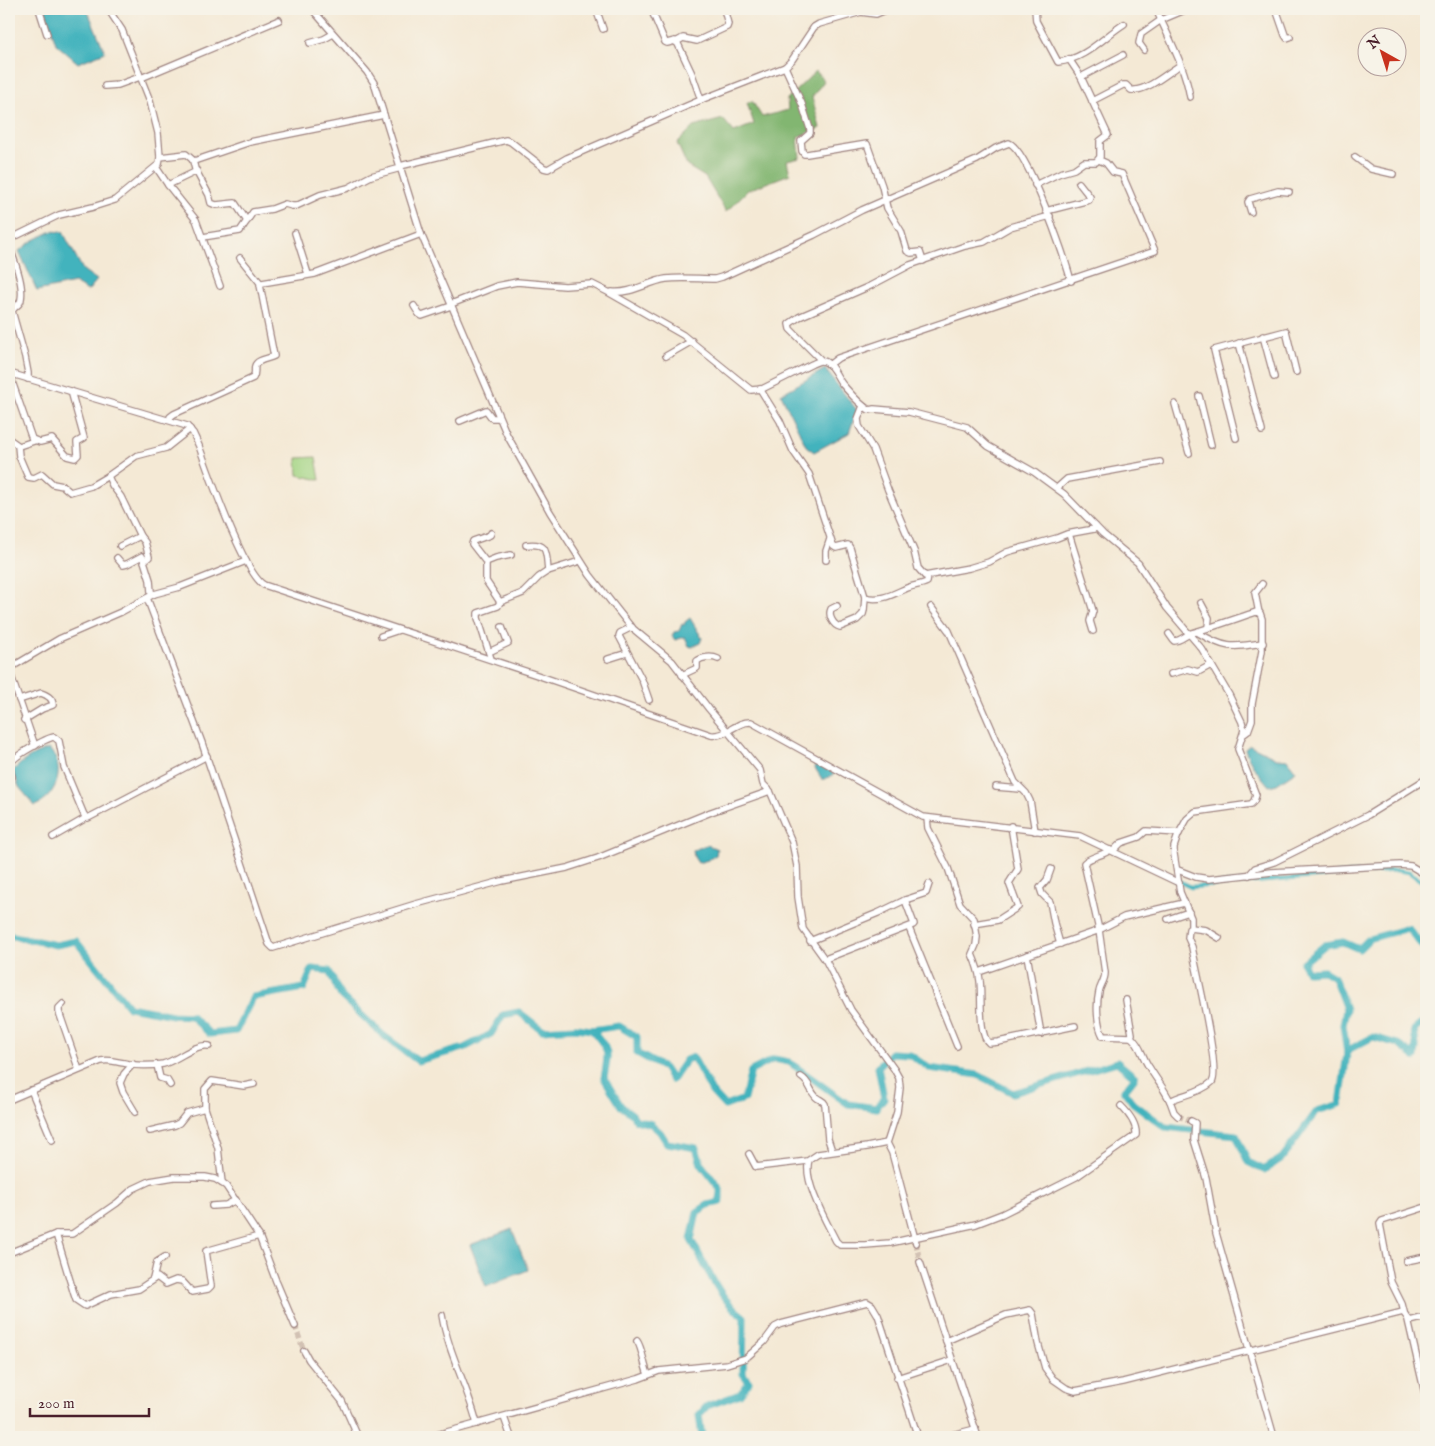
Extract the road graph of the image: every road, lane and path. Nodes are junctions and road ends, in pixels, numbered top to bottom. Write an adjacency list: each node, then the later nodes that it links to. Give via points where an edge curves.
1 (39, 9): 16 (street)
2 (108, 9): 27 (street, via 122,30)
3 (312, 9): 17 (street)
4 (596, 9): 15 (street)
5 (651, 9): 19 (street, via 665,42)
6 (724, 9): 19 (street, via 727,27 697,42 683,38)
7 (888, 9): 25 (street, via 876,14 861,12 817,25)
8 (1035, 9): 23 (street, via 1036,21 1055,59 1058,62)
9 (1156, 9): 13 (street)
10 (1187, 9): 13 (street)
11 (1276, 9): 18 (street, via 1285,35)
12 (279, 20): 27 (street)
13 (1161, 20): 21 (street, via 1141,34 1139,42); 24 (street)
14 (1124, 24): 23 (street, via 1088,52)
15 (603, 30)
16 (47, 34)
17 (333, 34): 20 (street); 32 (street, via 370,76)
18 (1290, 37)
19 (676, 42): 30 (street)
20 (310, 43)
21 (1144, 50)
22 (1123, 55): 26 (street)
23 (1069, 59): 26 (street)
24 (1180, 65): 29 (street); 31 (street, via 1137,90 1122,85)
25 (785, 67): 30 (street); 45 (street, via 810,129 800,142 804,154 866,144)
26 (1081, 76): 31 (street)
27 (140, 78): 28 (street); 33 (street, via 154,115)
28 (105, 86)
29 (1190, 97)
30 (701, 100): 38 (street, via 548,169 506,140)
31 (1092, 101): 35 (street, via 1108,134 1100,141)
32 (384, 115): 36 (street, via 250,142); 38 (street)
33 (160, 157): 36 (street, via 186,154); 37 (street)
34 (1355, 158): 40 (street, via 1371,169)
35 (1099, 160): 43 (street, via 1084,162); 57 (street, via 1113,172 1122,174 1155,251)
36 (193, 161): 39 (street)
37 (156, 166): 42 (street); 52 (street, via 115,200 59,214)
38 (400, 167): 48 (street, via 296,206 285,204 255,211); 50 (street)
39 (197, 171): 42 (street); 48 (street, via 211,203 235,204)
40 (1393, 174)
41 (1079, 184): 47 (street, via 1089,200)
42 (168, 185): 51 (street, via 196,220)
43 (1035, 186): 45 (street, via 1015,146 1009,143); 47 (street)
44 (1289, 192): 46 (street, via 1278,191 1250,199)
45 (884, 200): 55 (street, via 901,231 907,252 920,252); 60 (street, via 717,278 666,280 628,292)
46 (1251, 212)
47 (1048, 214): 55 (street, via 1010,227 984,242); 57 (street)
48 (247, 221): 51 (street, via 240,231)
49 (295, 233): 56 (street)
50 (421, 234): 56 (street); 61 (street)
51 (203, 237): 59 (street)
52 (9, 242)
53 (9, 246): 71 (street, via 18,274 21,299 12,311)
54 (240, 258): 58 (street)
55 (923, 261): 67 (street, via 789,324 790,329)
56 (308, 274): 58 (street)
57 (1071, 281): 68 (street, via 838,358)
58 (261, 284): 79 (street, via 274,356 257,362 251,379)
59 (220, 286)
60 (608, 292): 61 (street, via 588,284 565,286 517,282 497,286); 64 (street)
61 (451, 305): 62 (street, via 422,316); 78 (street)
62 (414, 306)
63 (1263, 336): 65 (street); 69 (street, via 1286,331); 72 (street)
64 (692, 341): 66 (street); 73 (street, via 746,387 754,391)
65 (1239, 343): 82 (street); 84 (street, via 1214,350)
66 (666, 356)
67 (822, 361): 68 (street); 73 (street)
68 (829, 365): 77 (street)
69 (1296, 372)
70 (9, 373): 71 (street); 85 (street)
71 (28, 376): 74 (street)
72 (1274, 377)
73 (760, 389): 96 (street, via 809,474)
74 (71, 391): 79 (street); 85 (street, via 84,438 77,442 78,456 68,456 52,439)
75 (1199, 396): 86 (street)
76 (1174, 404): 88 (street)
77 (863, 406): 91 (street, via 869,410 909,412 967,427 988,446); 107 (street, via 859,426 876,454 918,568)
78 (499, 418): 80 (street, via 492,418 484,410); 103 (street)
79 (171, 419): 81 (street)
80 (460, 421)
81 (190, 429): 90 (street, via 166,448 136,456); 104 (street)
82 (1262, 431)
83 (9, 438): 87 (street)
84 (1236, 438)
85 (34, 441): 87 (street)
86 (1212, 445)
87 (18, 446): 90 (street, via 28,477 42,474 70,492 91,486)
88 (1189, 453)
89 (1160, 462): 91 (street, via 1067,479)
90 (108, 476): 95 (street)
91 (1058, 488): 92 (street)
92 (1095, 526): 94 (street, via 1094,529); 124 (street, via 1138,563 1167,608)
93 (490, 533): 105 (street, via 490,536 472,544)
94 (1069, 534): 107 (street, via 1007,552 976,566); 121 (street, via 1093,611 1090,621)
95 (140, 536): 98 (street); 102 (street, via 149,557)
96 (830, 539): 101 (street); 111 (street, via 834,548 848,545 850,548)
97 (526, 545): 106 (street, via 542,546)
98 (120, 546)
99 (511, 555): 105 (street)
100 (117, 558): 102 (street, via 123,565 142,556)
101 (826, 560)
102 (144, 561): 109 (street)
103 (580, 561): 106 (street); 118 (street)
104 (246, 562): 109 (street); 120 (street, via 264,585)
105 (486, 562): 112 (street, via 486,581)
106 (548, 572): 112 (street, via 523,593)
107 (928, 576): 111 (street, via 927,582 886,598)
108 (1262, 584): 116 (street, via 1255,593)
109 (154, 594): 110 (street)
110 (146, 598): 134 (street, via 12,667 10,673); 140 (street)
111 (865, 598): 114 (street, via 863,614 843,627 835,625 831,618 830,610)
112 (500, 602): 128 (street, via 478,615)
113 (1201, 603): 119 (street, via 1209,618)
114 (837, 606)
115 (931, 607): 144 (street, via 949,631 1011,774)
116 (1259, 613): 119 (street); 126 (street)
117 (502, 627): 128 (street, via 508,643)
118 (632, 627): 127 (street, via 619,634); 133 (street, via 666,655)
119 (1208, 627): 122 (street)
120 (399, 630): 125 (street); 128 (street)
121 (1093, 631)
122 (1197, 632): 124 (street); 126 (street, via 1222,646)
123 (1169, 634): 124 (street, via 1175,641)
124 (1190, 634): 131 (street)
125 (381, 636)
126 (1263, 643): 138 (street, via 1252,720)
127 (627, 653): 129 (street); 135 (street)
128 (490, 655): 137 (street, via 711,735)
129 (608, 659)
130 (718, 659): 133 (street, via 699,659 697,668)
131 (1211, 665): 132 (street, via 1198,672 1188,669); 138 (street, via 1242,722)
132 (1171, 674)
133 (682, 675): 137 (street)
134 (19, 700): 136 (street); 136 (street, via 41,693 54,703)
135 (649, 700)
136 (24, 720): 139 (street)
137 (727, 731): 145 (street, via 760,770 763,784); 147 (street, via 751,722)
138 (1244, 735): 150 (street, via 1238,749 1255,790 1254,801 1247,805 1196,812 1187,819)
139 (34, 746): 142 (street, via 12,761); 146 (street, via 52,737 59,740 64,767)
140 (206, 756): 145 (street, via 269,944 276,948 416,904 598,858); 146 (street)
141 (1426, 779): 154 (street, via 1360,819 1274,862 1255,868)
142 (9, 780)
143 (996, 787): 144 (street)
144 (1021, 789): 149 (street, via 1030,801)
145 (770, 791): 167 (street, via 792,842 801,922)
146 (86, 818): 151 (street)
147 (927, 818): 148 (street); 162 (street, via 928,828 960,904)
148 (1011, 826): 149 (street); 162 (street, via 1018,869 1009,887 1018,907 998,920)
149 (1035, 829): 152 (street, via 1080,836)
150 (1179, 833): 152 (street, via 1146,831); 156 (street, via 1174,847)
151 (53, 837)
152 (1114, 849): 156 (street); 165 (street, via 1084,863)
153 (1051, 869): 168 (street, via 1040,888 1050,902)
154 (1248, 875): 155 (street, via 1400,864 1412,866); 156 (street, via 1203,879)
155 (1426, 875)
156 (1178, 876): 159 (street)
157 (929, 884): 158 (street, via 926,893)
158 (905, 900): 163 (street, via 914,924); 167 (street)
159 (1184, 903): 160 (street); 165 (street, via 1124,917)
160 (1189, 912): 161 (street); 164 (street)
161 (1168, 919)
162 (974, 924): 171 (street, via 977,942 972,954)
163 (909, 928): 170 (street); 178 (street)
164 (1192, 928): 166 (street, via 1206,930); 187 (street, via 1188,938 1209,1034 1214,1076 1212,1082 1203,1088)
165 (1099, 930): 168 (street); 176 (street, via 1105,977 1098,996 1101,1032 1105,1037)
166 (1219, 938)
167 (810, 941): 170 (street)
168 (1060, 944): 169 (street)
169 (1027, 955): 171 (street); 175 (street)
170 (824, 959): 195 (street, via 852,1010 900,1082 897,1112)
171 (979, 972): 175 (street, via 987,1043)
172 (1126, 1000): 176 (street)
173 (63, 1004): 181 (street, via 58,1012)
174 (1075, 1026): 175 (street)
175 (1041, 1034)
176 (1131, 1036): 187 (street, via 1143,1051)
177 (209, 1046): 180 (street, via 201,1046 167,1063)
178 (956, 1046)
179 (133, 1064): 180 (street); 181 (street, via 106,1060); 190 (street, via 120,1083)
180 (152, 1064): 183 (street, via 160,1078)
181 (79, 1070): 185 (street)
182 (801, 1077): 196 (street, via 825,1104)
183 (170, 1084)
184 (254, 1084): 189 (street, via 244,1086 212,1081 205,1089)
185 (31, 1090): 186 (street); 194 (street)
186 (9, 1100)
187 (1170, 1101): 191 (street)
188 (1121, 1106): 205 (street, via 1132,1120 1136,1135 1076,1176 985,1221)
189 (205, 1108): 193 (street, via 187,1113 179,1123); 199 (street, via 218,1148)
190 (135, 1112)
191 (1178, 1116)
192 (1193, 1123): 219 (street, via 1216,1233)
193 (150, 1131)
194 (52, 1140)
195 (888, 1143): 196 (street); 205 (street)
196 (832, 1151): 198 (street, via 818,1154)
197 (749, 1154): 198 (street, via 756,1167)
198 (808, 1161): 205 (street, via 817,1204 840,1245)
199 (222, 1182): 200 (street); 203 (street, via 205,1177 160,1179 138,1186 72,1234)
200 (236, 1200): 201 (street); 204 (street)
201 (212, 1206)
202 (1426, 1207): 212 (street, via 1380,1224 1391,1282)
203 (56, 1234): 206 (street); 211 (street, via 76,1300 83,1306 111,1294 140,1289)
204 (259, 1236): 211 (street, via 206,1251 208,1289 192,1292 182,1281 169,1284); 216 (street)
205 (915, 1240)
206 (9, 1253)
207 (165, 1257): 211 (street, via 157,1262)
208 (1426, 1257): 209 (street)
209 (1406, 1261)
210 (920, 1262): 217 (street)
211 (153, 1279)
212 (1404, 1312): 215 (street); 219 (street)
213 (442, 1315): 226 (street, via 445,1334)
214 (1426, 1317): 215 (street)
215 (1408, 1320): 224 (street)
216 (295, 1326)
217 (946, 1341): 219 (street, via 1006,1315 1030,1310 1047,1372 1066,1388 1076,1391); 221 (street)
218 (637, 1342): 222 (street)
219 (1249, 1350): 234 (street)
220 (304, 1351): 228 (street, via 342,1401)
221 (952, 1360): 223 (street); 227 (street)
222 (648, 1374): 223 (street, via 744,1359 781,1324 869,1302 878,1315); 225 (street)
223 (897, 1378): 231 (street)
224 (1426, 1398)
225 (504, 1417): 226 (street); 230 (street)
226 (477, 1424): 229 (street)
227 (975, 1429): 232 (street); 233 (street)
228 (358, 1437)
229 (429, 1437)
230 (511, 1437)
231 (918, 1437)
232 (944, 1437)
233 (978, 1437)
234 (1274, 1437)

